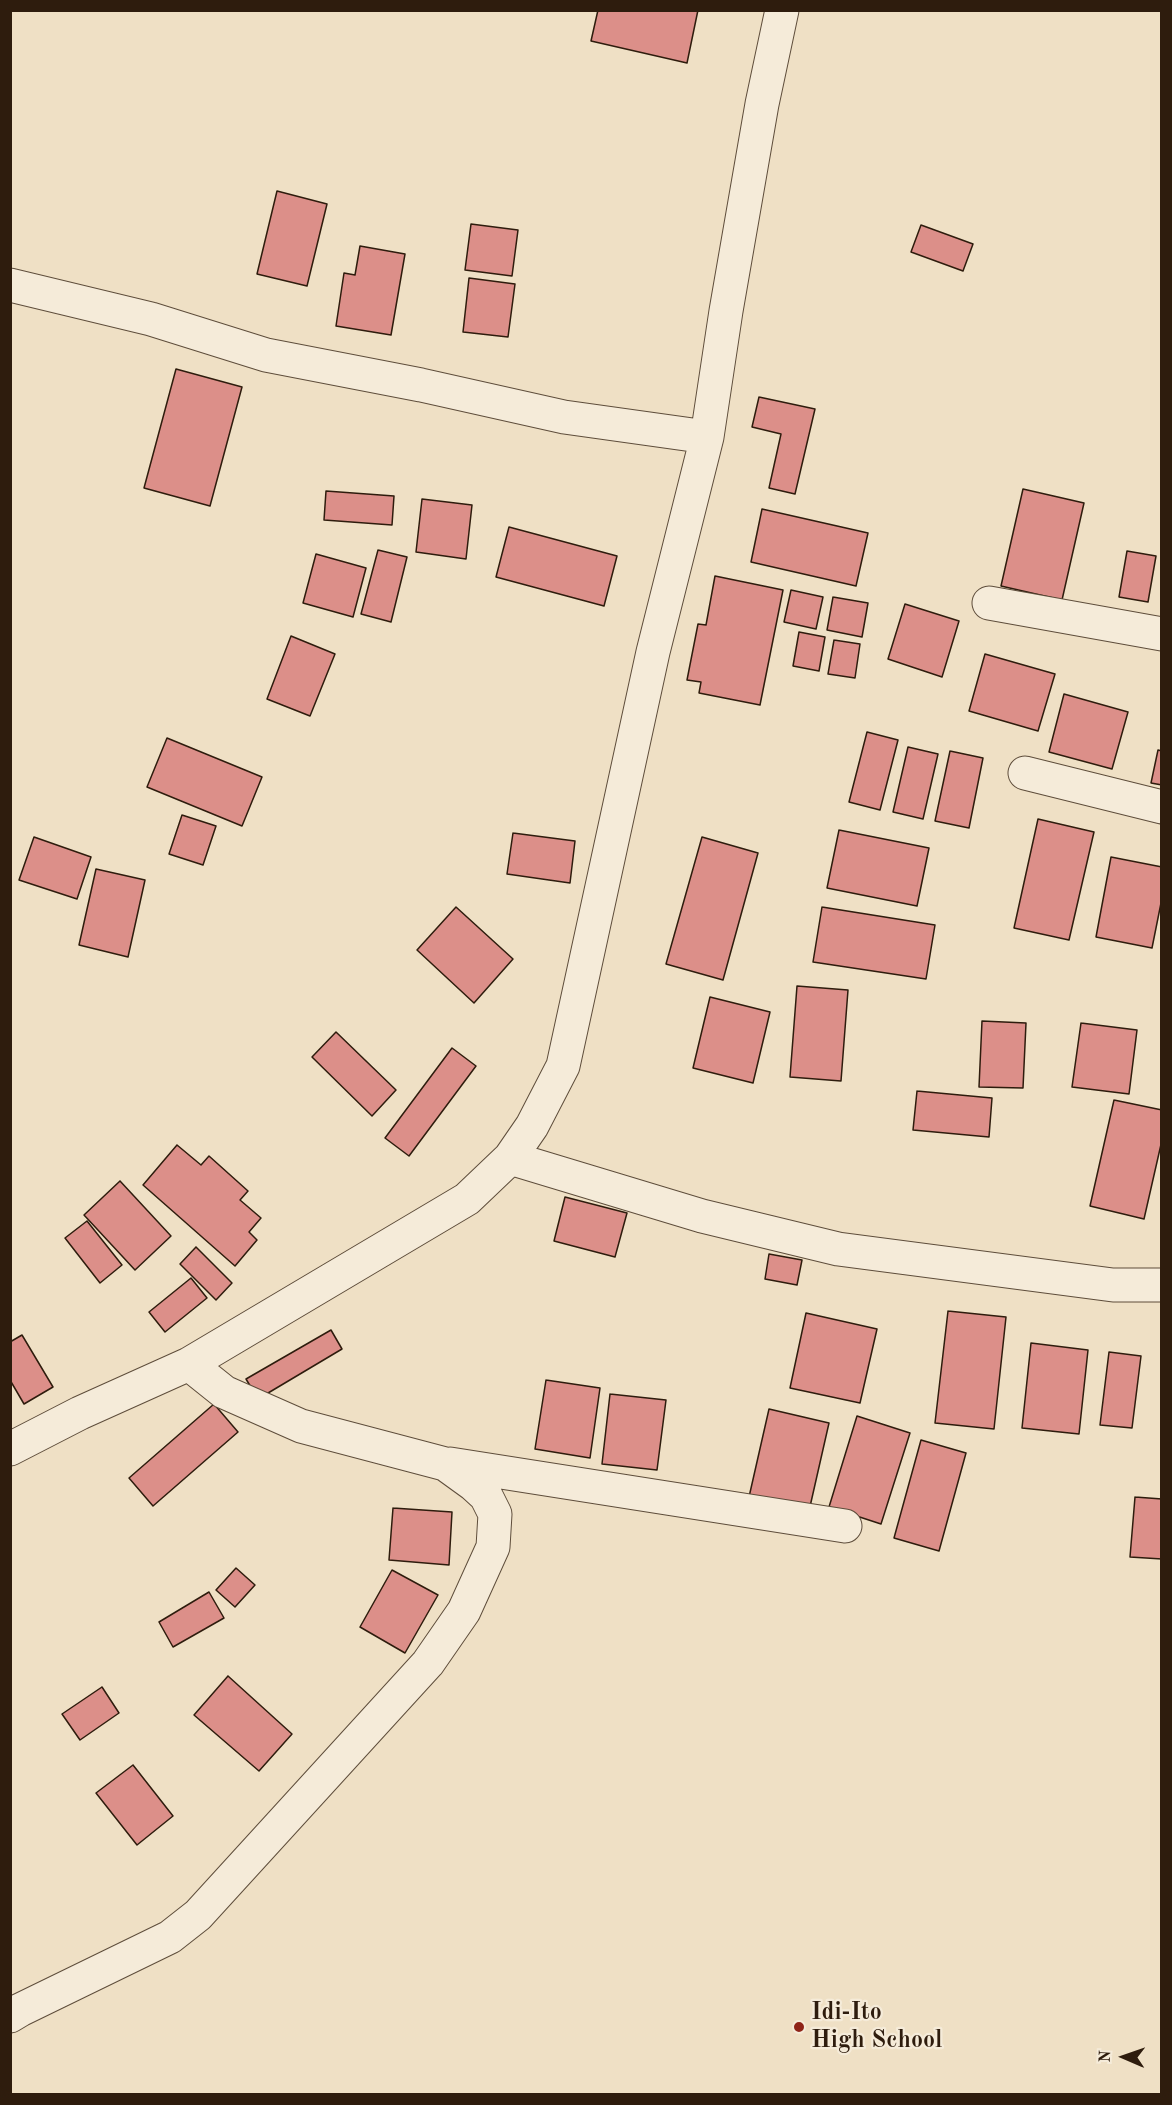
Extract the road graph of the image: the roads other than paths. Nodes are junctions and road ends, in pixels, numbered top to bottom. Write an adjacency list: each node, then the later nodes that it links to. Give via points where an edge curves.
1 (782, 10): 3 (street, via 760,115)
2 (10, 285): 3 (street, via 151,319 266,355 564,417)
3 (706, 437): 8 (street, via 653,652 563,1066)
4 (988, 603): 5 (street)
5 (1161, 634)
6 (1024, 773): 7 (street)
7 (1161, 807)
8 (510, 1158): 9 (street, via 702,1216 838,1249 1113,1285); 10 (street, via 467,1199)
9 (1161, 1285)
10 (189, 1364): 11 (street); 12 (street, via 224,1392 301,1426)
11 (10, 1449)
12 (445, 1464): 13 (street); 14 (street, via 486,1496 495,1514 493,1547 464,1611 428,1663 198,1916 162,1942)
13 (845, 1526)
14 (10, 2016)

